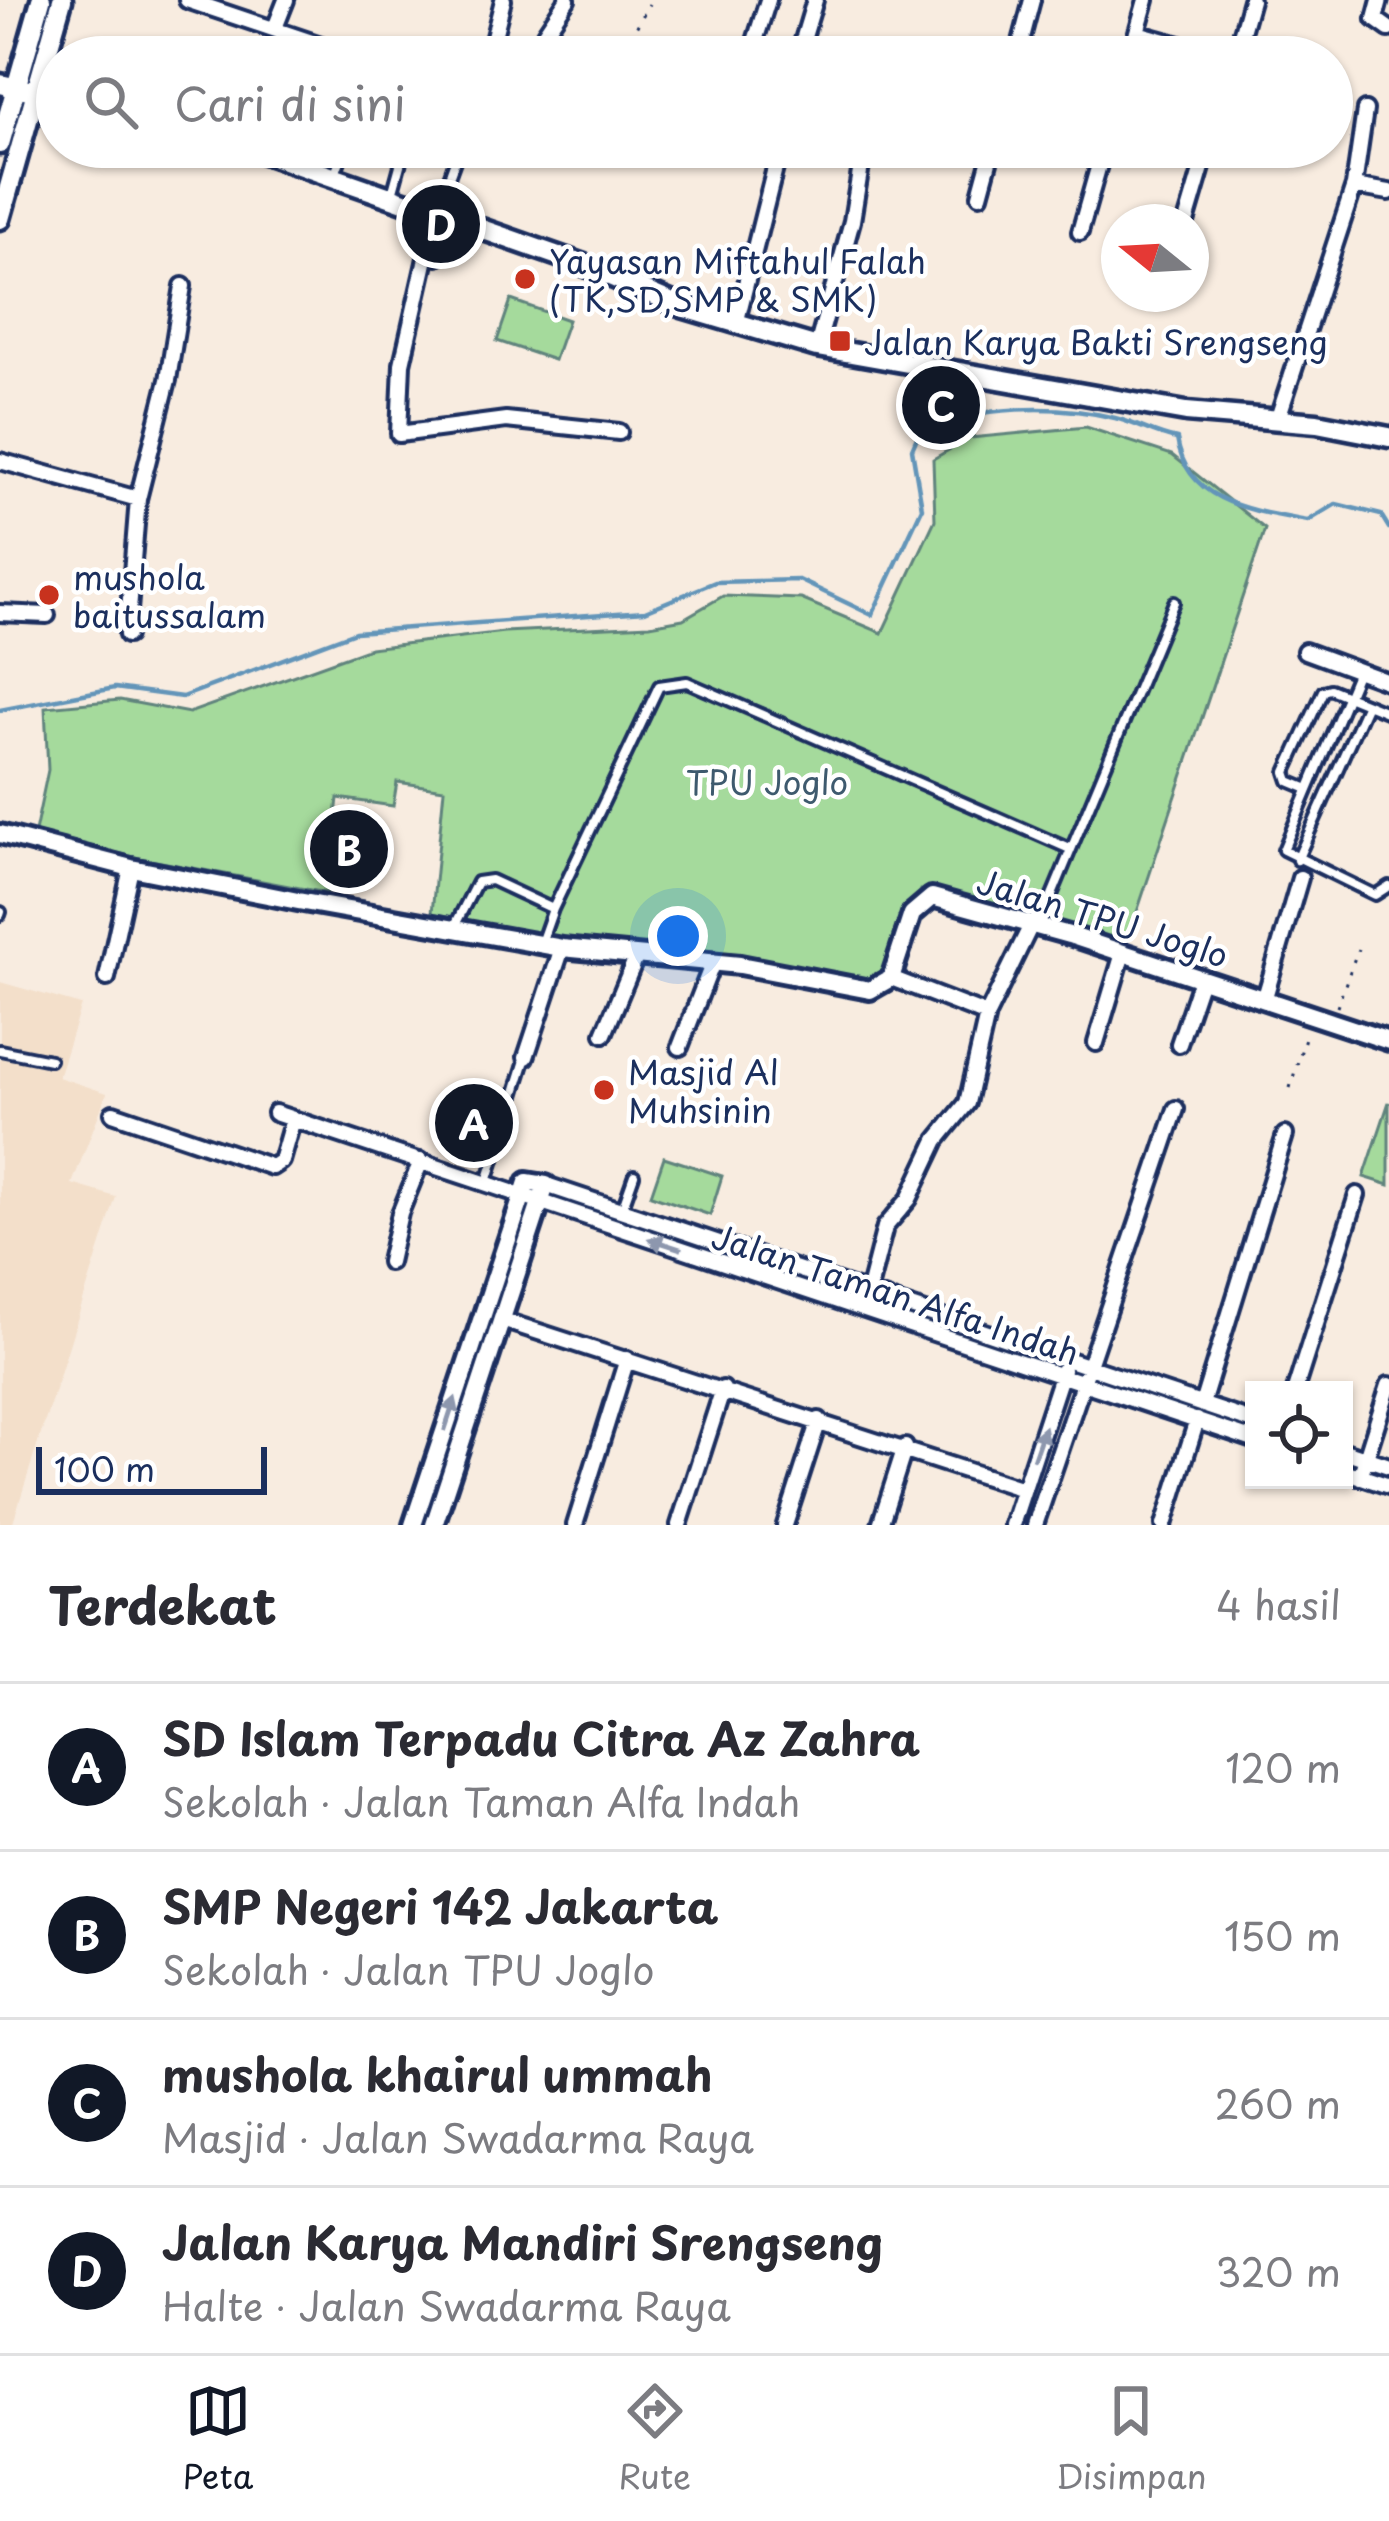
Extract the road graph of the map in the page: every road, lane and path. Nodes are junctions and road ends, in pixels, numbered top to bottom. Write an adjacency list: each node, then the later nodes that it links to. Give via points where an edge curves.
1 (41, 0): 29 (main road)
2 (62, 0): 17 (main road)
3 (188, 0): 14 (street)
4 (286, 0): 14 (street)
5 (503, 0): 19 (street)
6 (567, 0): 20 (street)
7 (767, 0): 22 (street)
8 (815, 0): 23 (street)
9 (1032, 0): 24 (street)
10 (1146, 0): 16 (street)
11 (1251, 0): 27 (street)
12 (1380, 0): 15 (street, via 1375,19)
13 (649, 4): 21 (path)
14 (275, 28): 18 (street)
15 (1389, 29)
16 (1137, 33): 25 (street); 26 (street)
17 (43, 36)
18 (297, 36)
19 (494, 36)
20 (547, 36)
21 (631, 36)
22 (756, 36)
23 (804, 36)
24 (1023, 36)
25 (1136, 36)
26 (1148, 36)
27 (1241, 36)
28 (36, 50): 29 (main road)
29 (17, 87): 31 (main road); 48 (main road)
30 (1365, 110): 42 (street)
31 (0, 144)
32 (306, 168): 41 (main road)
33 (338, 168): 41 (lane)
34 (399, 168): 45 (lane)
35 (455, 168): 47 (lane)
36 (776, 168): 52 (street)
37 (861, 168): 53 (street)
38 (987, 168): 44 (street)
39 (1098, 168): 49 (street)
40 (1202, 168): 46 (street)
41 (334, 178): 45 (main road)
42 (1354, 186): 43 (street); 54 (street)
43 (1389, 192)
44 (980, 195)
45 (391, 198): 47 (main road)
46 (1191, 204)
47 (442, 216): 50 (street); 52 (main road); 55 (street, via 402,364 400,434 506,420)
48 (0, 219)
49 (1080, 232)
50 (437, 257)
51 (183, 286): 58 (street)
52 (736, 324): 53 (main road)
53 (818, 346): 54 (main road, via 1186,412)
54 (1278, 418): 56 (main road)
55 (619, 432)
56 (1389, 437)
57 (0, 461): 58 (street)
58 (138, 499): 62 (street)
59 (1174, 602): 71 (lane)
60 (0, 613): 61 (street)
61 (47, 615)
62 (127, 635)
63 (1305, 652): 64 (street)
64 (1358, 671): 65 (street); 66 (lane)
65 (1389, 682)
66 (1348, 696): 67 (lane); 69 (lane); 69 (lane, via 1323,691 1286,772)
67 (1367, 704): 68 (lane); 72 (lane)
68 (1389, 712)
69 (1308, 789): 72 (lane, via 1283,845)
70 (0, 834): 73 (street)
71 (1070, 849): 76 (lane, via 671,680 659,686); 78 (lane)
72 (1298, 860): 75 (lane, via 1375,895)
73 (131, 868): 77 (street); 85 (street)
74 (1300, 878): 88 (street)
75 (1389, 886)
76 (553, 909): 77 (lane, via 484,879); 79 (lane)
77 (455, 925): 79 (street)
78 (1036, 925): 82 (street, Jalan TPU Joglo); 86 (street, Jalan TPU Joglo, via 924,899); 90 (street)
79 (541, 944): 80 (street)
80 (562, 948): 83 (street); 98 (street)
81 (1358, 949): 91 (path)
82 (1123, 953): 87 (street, Jalan TPU Joglo); 94 (street)
83 (637, 955): 84 (street); 92 (street)
84 (713, 962): 86 (street, via 870,990); 96 (street)
85 (107, 978)
86 (891, 978): 90 (street)
87 (1201, 979): 88 (street, Jalan TPU Joglo); 95 (street)
88 (1264, 997): 89 (street, Jalan TPU Joglo)
89 (1312, 1012): 91 (street, Jalan TPU Joglo); 100 (path)
90 (987, 1015): 115 (street, via 967,1103 885,1227)
91 (1332, 1020): 93 (street, Jalan TPU Joglo)
92 (604, 1034)
93 (1389, 1041)
94 (1096, 1043)
95 (1179, 1044)
96 (680, 1047)
97 (0, 1050): 99 (lane)
98 (526, 1057): 108 (lane)
99 (50, 1060)
100 (1290, 1088)
101 (1176, 1109): 119 (street)
102 (113, 1113): 104 (street, via 272,1167)
103 (275, 1113): 104 (street)
104 (292, 1119): 106 (street)
105 (1285, 1135): 123 (street)
106 (421, 1161): 108 (street); 114 (street)
107 (634, 1175): 112 (lane)
108 (487, 1184): 111 (street)
109 (544, 1194): 111 (street, via 526,1182); 112 (street, Jalan Taman Alfa Indah); 113 (street, Jalan Taman Alfa Indah); 116 (street)
110 (1357, 1195): 120 (street)
111 (522, 1196): 135 (street, one-way to 111)
112 (622, 1211): 113 (lane); 115 (street, Jalan Taman Alfa Indah)
113 (616, 1228): 118 (street, Jalan Taman Alfa Indah, one-way to 113)
114 (389, 1262)
115 (868, 1293): 118 (street, Jalan Taman Alfa Indah)
116 (502, 1320): 117 (street); 136 (street)
117 (627, 1359): 122 (street); 137 (street)
118 (1064, 1369): 119 (street, Jalan Taman Alfa Indah); 134 (street, one-way to 118)
119 (1083, 1376): 123 (street, Jalan Taman Alfa Indah); 142 (street)
120 (1298, 1381)
121 (1389, 1384): 129 (street)
122 (723, 1390): 124 (street); 138 (street)
123 (1200, 1412): 125 (street, Jalan Taman Alfa Indah); 126 (street, Jalan Taman Alfa Indah); 143 (street)
124 (819, 1420): 127 (street); 139 (street)
125 (1245, 1420)
126 (1245, 1434)
127 (905, 1447): 134 (street); 140 (street)
128 (1353, 1454): 129 (street)
129 (1366, 1458): 130 (street); 132 (street)
130 (1389, 1466)
131 (1353, 1474): 132 (street)
132 (1360, 1477): 133 (street)
133 (1389, 1486)
134 (1023, 1489): 141 (street)
135 (413, 1525)
136 (434, 1525)
137 (575, 1525)
138 (679, 1525)
139 (785, 1525)
140 (880, 1525)
141 (1012, 1525)
142 (1035, 1525)
143 (1164, 1525)

